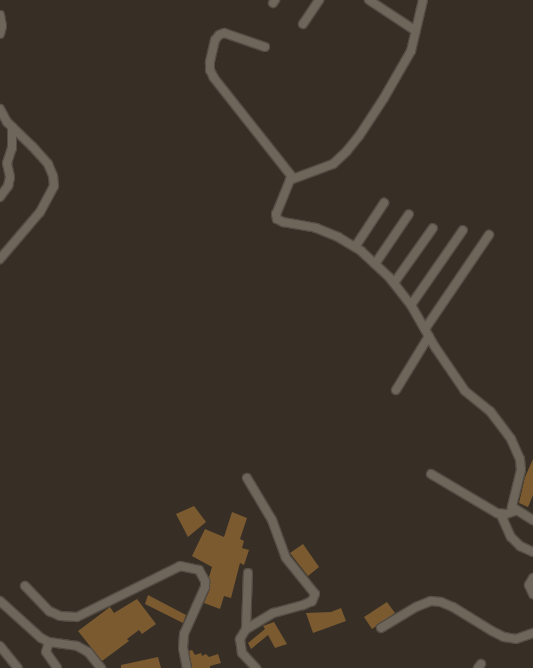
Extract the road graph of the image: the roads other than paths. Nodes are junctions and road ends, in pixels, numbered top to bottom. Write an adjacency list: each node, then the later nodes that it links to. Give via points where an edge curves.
1 (319, 0): 5 (street)
2 (369, 0): 6 (street)
3 (423, 0): 6 (street)
4 (0, 15): 7 (street)
5 (303, 24)
6 (416, 31): 11 (street, via 411,51 384,98 347,151 333,164)
7 (0, 34)
8 (265, 47): 11 (street, via 224,33 219,35 215,40 210,70)
9 (0, 109): 10 (street)
10 (12, 127): 12 (street, via 12,148 7,163 10,177 8,186); 19 (street, via 48,164 54,186 40,212)
11 (293, 178): 18 (street, via 288,183 276,219 316,228)
12 (0, 198)
13 (384, 203): 18 (street)
14 (409, 214): 20 (street)
15 (433, 228): 21 (street)
16 (463, 230): 22 (street)
17 (489, 235): 23 (street)
18 (355, 247): 20 (street)
19 (0, 259)
20 (376, 264): 21 (street)
21 (394, 283): 22 (street)
22 (411, 305): 23 (street)
23 (427, 333): 24 (street); 27 (street, via 465,391 490,411 511,439 520,459 512,504)
24 (396, 390)
25 (431, 474): 28 (street)
26 (247, 478): 37 (street, via 272,520 286,558 315,594 312,601 273,613)
27 (516, 511): 28 (street); 29 (street)
28 (501, 515): 30 (street, via 511,537 520,546)
29 (533, 520)
30 (533, 552)
31 (248, 573): 37 (street)
32 (533, 578): 34 (street, via 529,586)
33 (25, 586): 44 (street, via 49,611 60,616 77,617 180,566 199,570 205,580 205,587 184,634)
34 (533, 594)
35 (0, 601): 39 (street, via 41,638)
36 (381, 628): 38 (street, via 431,601 453,607 504,637 516,638)
37 (246, 629): 45 (street, via 240,639 242,652)
38 (533, 633)
39 (49, 642): 42 (street, via 46,652); 43 (street, via 77,646 88,652)
40 (0, 646): 41 (street)
41 (18, 668)
42 (57, 668)
43 (101, 668)
44 (187, 668)
45 (256, 668)

